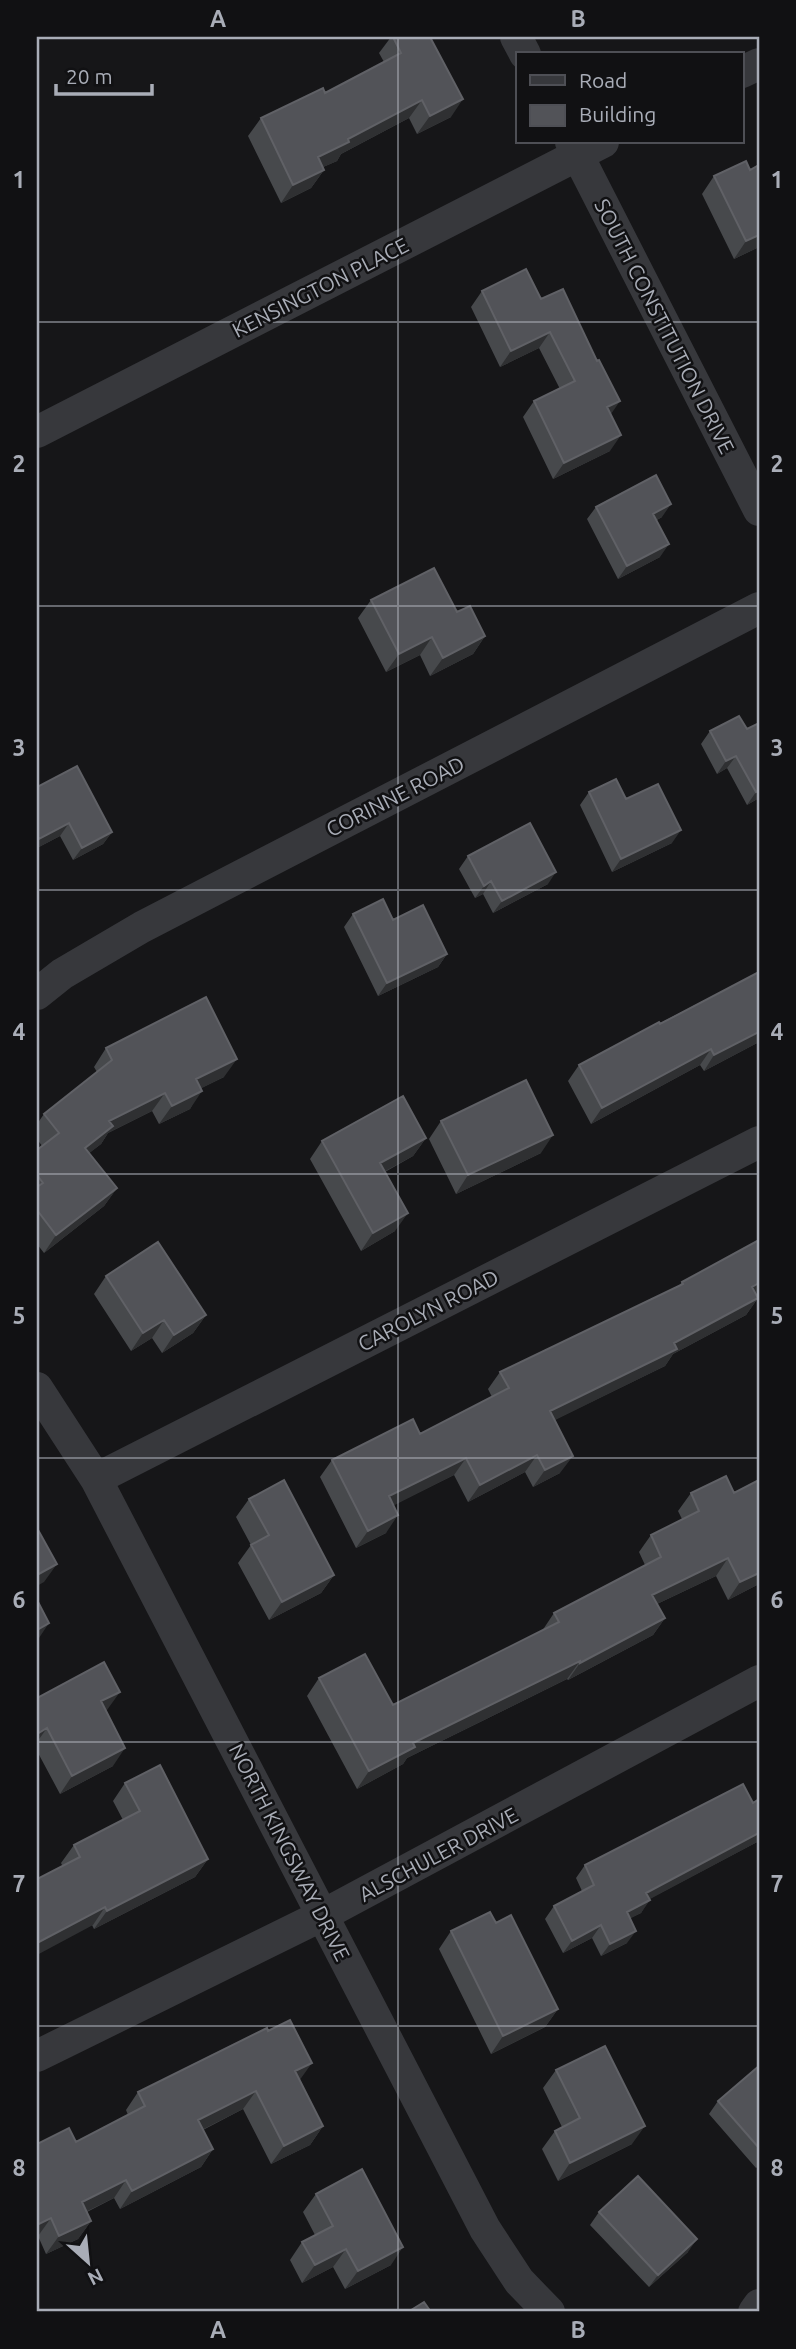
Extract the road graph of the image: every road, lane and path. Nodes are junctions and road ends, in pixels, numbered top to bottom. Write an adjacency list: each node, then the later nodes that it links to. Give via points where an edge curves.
1 (584, 146): 2 (street, KENSINGTON PLACE); 3 (street, SOUTH CONSTITUTION DRIVE)
2 (37, 432)
3 (759, 510)
4 (759, 608): 5 (street, CORINNE ROAD, via 142,927)
5 (37, 994)
6 (759, 1142): 8 (street, CAROLYN ROAD)
7 (37, 1388): 8 (street, NORTH KINGSWAY DRIVE)
8 (96, 1479): 10 (street, NORTH KINGSWAY DRIVE)
9 (759, 1681): 10 (street, ALSCHULER DRIVE)
10 (323, 1915): 11 (street, ALSCHULER DRIVE); 13 (street, NORTH KINGSWAY DRIVE, via 485,2229 519,2281)
11 (37, 2056)
12 (759, 2305): 14 (street)
13 (549, 2312)
14 (754, 2312)

